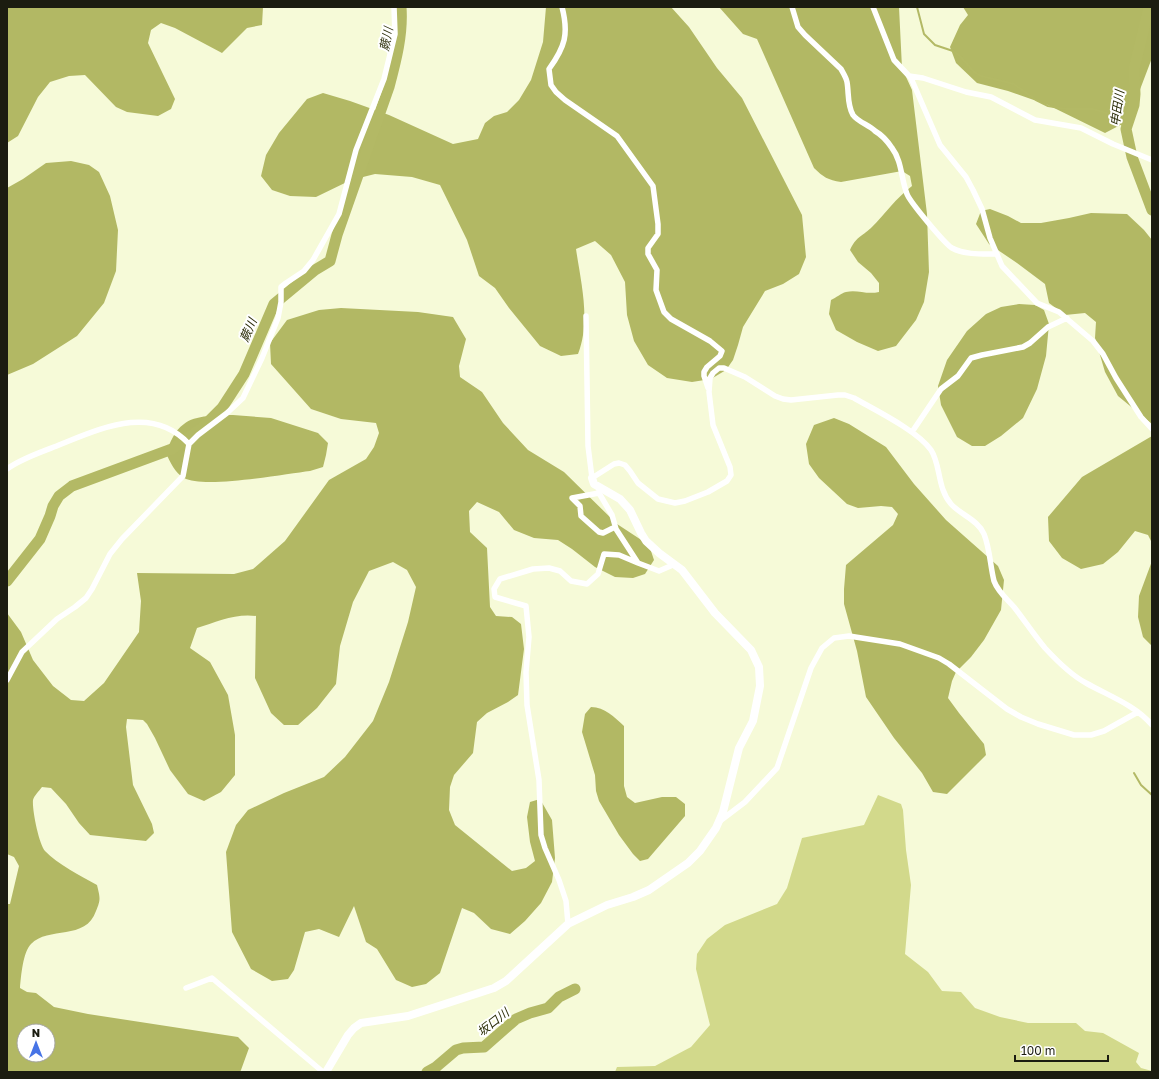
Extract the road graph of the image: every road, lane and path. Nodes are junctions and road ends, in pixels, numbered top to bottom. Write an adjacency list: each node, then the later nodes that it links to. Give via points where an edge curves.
1 (394, 7): 13 (street, via 395,34 384,79 356,150 339,214 313,260 281,287 278,318 243,398)
2 (562, 7): 10 (street, via 566,32 563,47 549,70 551,85 565,100 617,136 653,186 658,234 648,248 648,254 657,270 656,290 664,312 671,319 722,350 720,356 704,372)
3 (792, 7): 7 (street, via 798,27 844,74 853,116 875,130 894,149 908,195 922,215 951,247 963,252)
4 (873, 7): 5 (street, via 894,60)
5 (908, 76): 6 (street, via 991,97 1035,120 1081,128); 7 (street, via 940,145 966,177 973,190 982,209)
6 (1152, 160)
7 (996, 254): 9 (street, via 1002,266 1037,303)
8 (586, 316): 15 (street, via 588,446)
9 (1067, 318): 11 (street, via 1093,341 1103,354 1141,417); 12 (street, via 1048,327 1023,347 971,358 958,376 941,389)
10 (709, 392): 12 (street, via 713,373 719,368 724,368 783,399 838,395 854,398); 15 (street, via 713,425 730,467 730,475 723,484 685,502 675,503 658,499 638,483 625,465 614,464)
11 (1152, 429)
12 (912, 432): 21 (street, via 931,450 940,481 951,504 976,522 983,532 998,590 1045,648 1067,670 1085,683)
13 (189, 444): 14 (street, via 171,428 152,422 123,423 83,435); 20 (street, via 184,476 122,539 110,554 86,598 57,619 22,652)
14 (7, 469)
15 (592, 478): 16 (street)
16 (599, 490): 17 (street, via 612,515); 17 (street, via 572,498 580,506 581,516 599,532 603,533); 19 (street, via 612,493 620,499 630,510 646,541)
17 (615, 527): 18 (street)
18 (638, 563): 19 (street, via 659,571); 24 (street, via 604,554 598,574 587,584 571,581 560,571 549,568 533,569 500,579 494,589 495,597 526,606 529,637 526,705 539,780 541,835 566,901)
19 (675, 564): 23 (street, via 715,613 751,650 759,667 760,686 753,721 739,748 723,812)
20 (7, 680)
21 (1138, 712): 22 (street); 23 (street, via 1104,731 1091,735 1074,735 1021,717 939,658 900,644 849,636 834,638 822,648 811,668 777,768 745,802)
22 (1152, 725)
23 (718, 822): 24 (street, via 700,851 664,880 649,890 607,905)
24 (568, 924): 27 (street, via 494,988 408,1016 369,1022 354,1028)
25 (186, 988): 26 (street, via 212,978)
26 (323, 1072)
27 (326, 1072)

